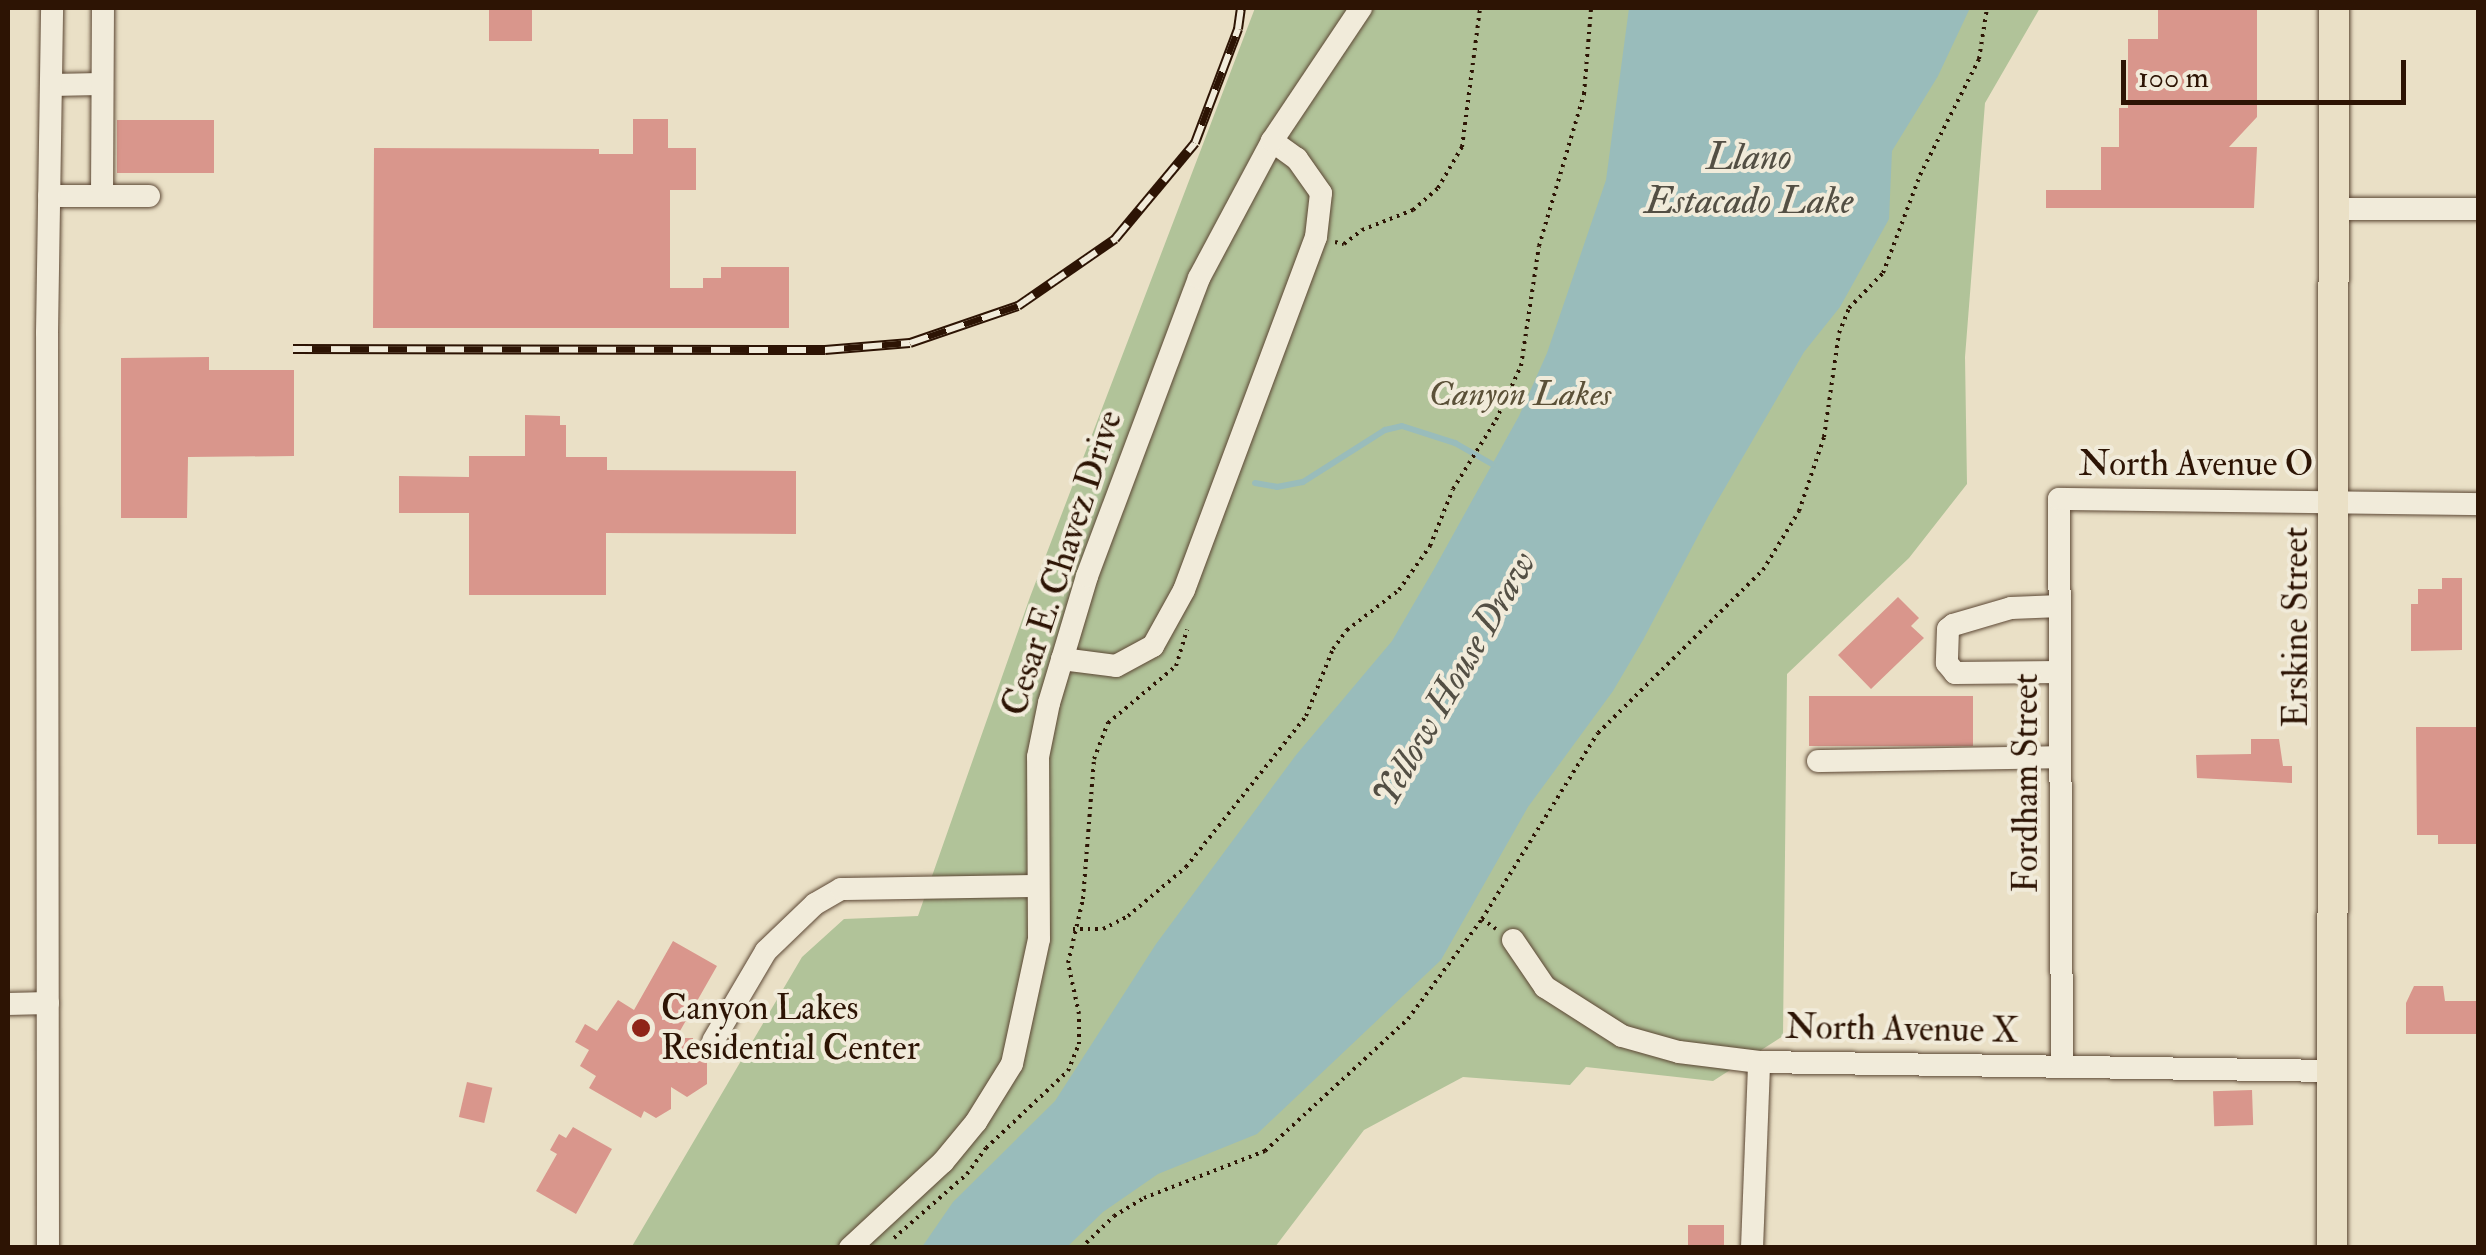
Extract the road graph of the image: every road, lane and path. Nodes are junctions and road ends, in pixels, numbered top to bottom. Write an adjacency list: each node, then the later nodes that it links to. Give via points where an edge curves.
1 (52, 8): 9 (street)
2 (102, 8): 8 (street)
3 (1361, 8): 10 (street, Cesar E. Chavez Drive)
4 (1480, 8): 16 (path, via 1462,147 1438,188 1413,210 1344,244)
5 (1591, 8): 28 (path, via 1584,94 1538,246 1521,366 1453,489 1430,546 1398,590 1346,630 1306,716 1186,866 1128,916 1103,929)
6 (1987, 8): 27 (path, via 1979,59 1920,174 1883,273 1849,308 1838,333 1824,438 1799,511 1763,570 1598,733)
7 (2334, 8): 15 (main road, Erskine Street)
8 (101, 84): 9 (street); 12 (street)
9 (50, 85): 11 (street)
10 (1272, 140): 16 (street, via 1298,159 1321,192); 22 (street, Cesar E. Chavez Drive, via 1200,278 1124,472)
11 (49, 196): 12 (street); 31 (street)
12 (102, 196): 13 (street)
13 (149, 196)
14 (2478, 209): 15 (street)
15 (2334, 210): 18 (main road, Erskine Street)
16 (1316, 236): 22 (street, via 1184,590 1153,646 1116,666)
17 (2059, 499): 18 (street, North Avenue O); 20 (street, Fordham Street)
18 (2334, 499): 19 (street, North Avenue O); 35 (main road, Erskine Street)
19 (2478, 504)
20 (2060, 606): 23 (street, Fordham Street); 23 (street, via 2011,608 1953,625 1947,663 1955,673)
21 (1188, 628): 28 (path, via 1176,666 1108,723 1094,759 1083,899)
22 (1062, 659): 26 (street, Cesar E. Chavez Drive, via 1038,756)
23 (2060, 672): 24 (street, Fordham Street)
24 (2060, 757): 25 (street); 34 (street, Fordham Street)
25 (1818, 761)
26 (1037, 886): 32 (street, via 841,889 814,904 766,951); 38 (street, Cesar E. Chavez Drive, via 1039,938 1012,1064 943,1162)
27 (1482, 919): 29 (path); 39 (path, via 1408,1019 1265,1151 1144,1198)
28 (1073, 929): 36 (path, via 1068,962 1079,1044 1068,1071)
29 (1513, 940): 33 (street, North Avenue X, via 1546,987 1622,1036)
30 (8, 1004): 31 (street)
31 (48, 1004): 37 (street)
32 (713, 1041)
33 (1759, 1062): 34 (street, North Avenue X); 40 (street)
34 (2062, 1066): 35 (street, North Avenue X)
35 (2333, 1071): 41 (main road, Erskine Street)
36 (886, 1244)
37 (48, 1248)
38 (850, 1248)
39 (1081, 1248)
40 (1752, 1248)
41 (2332, 1248)

